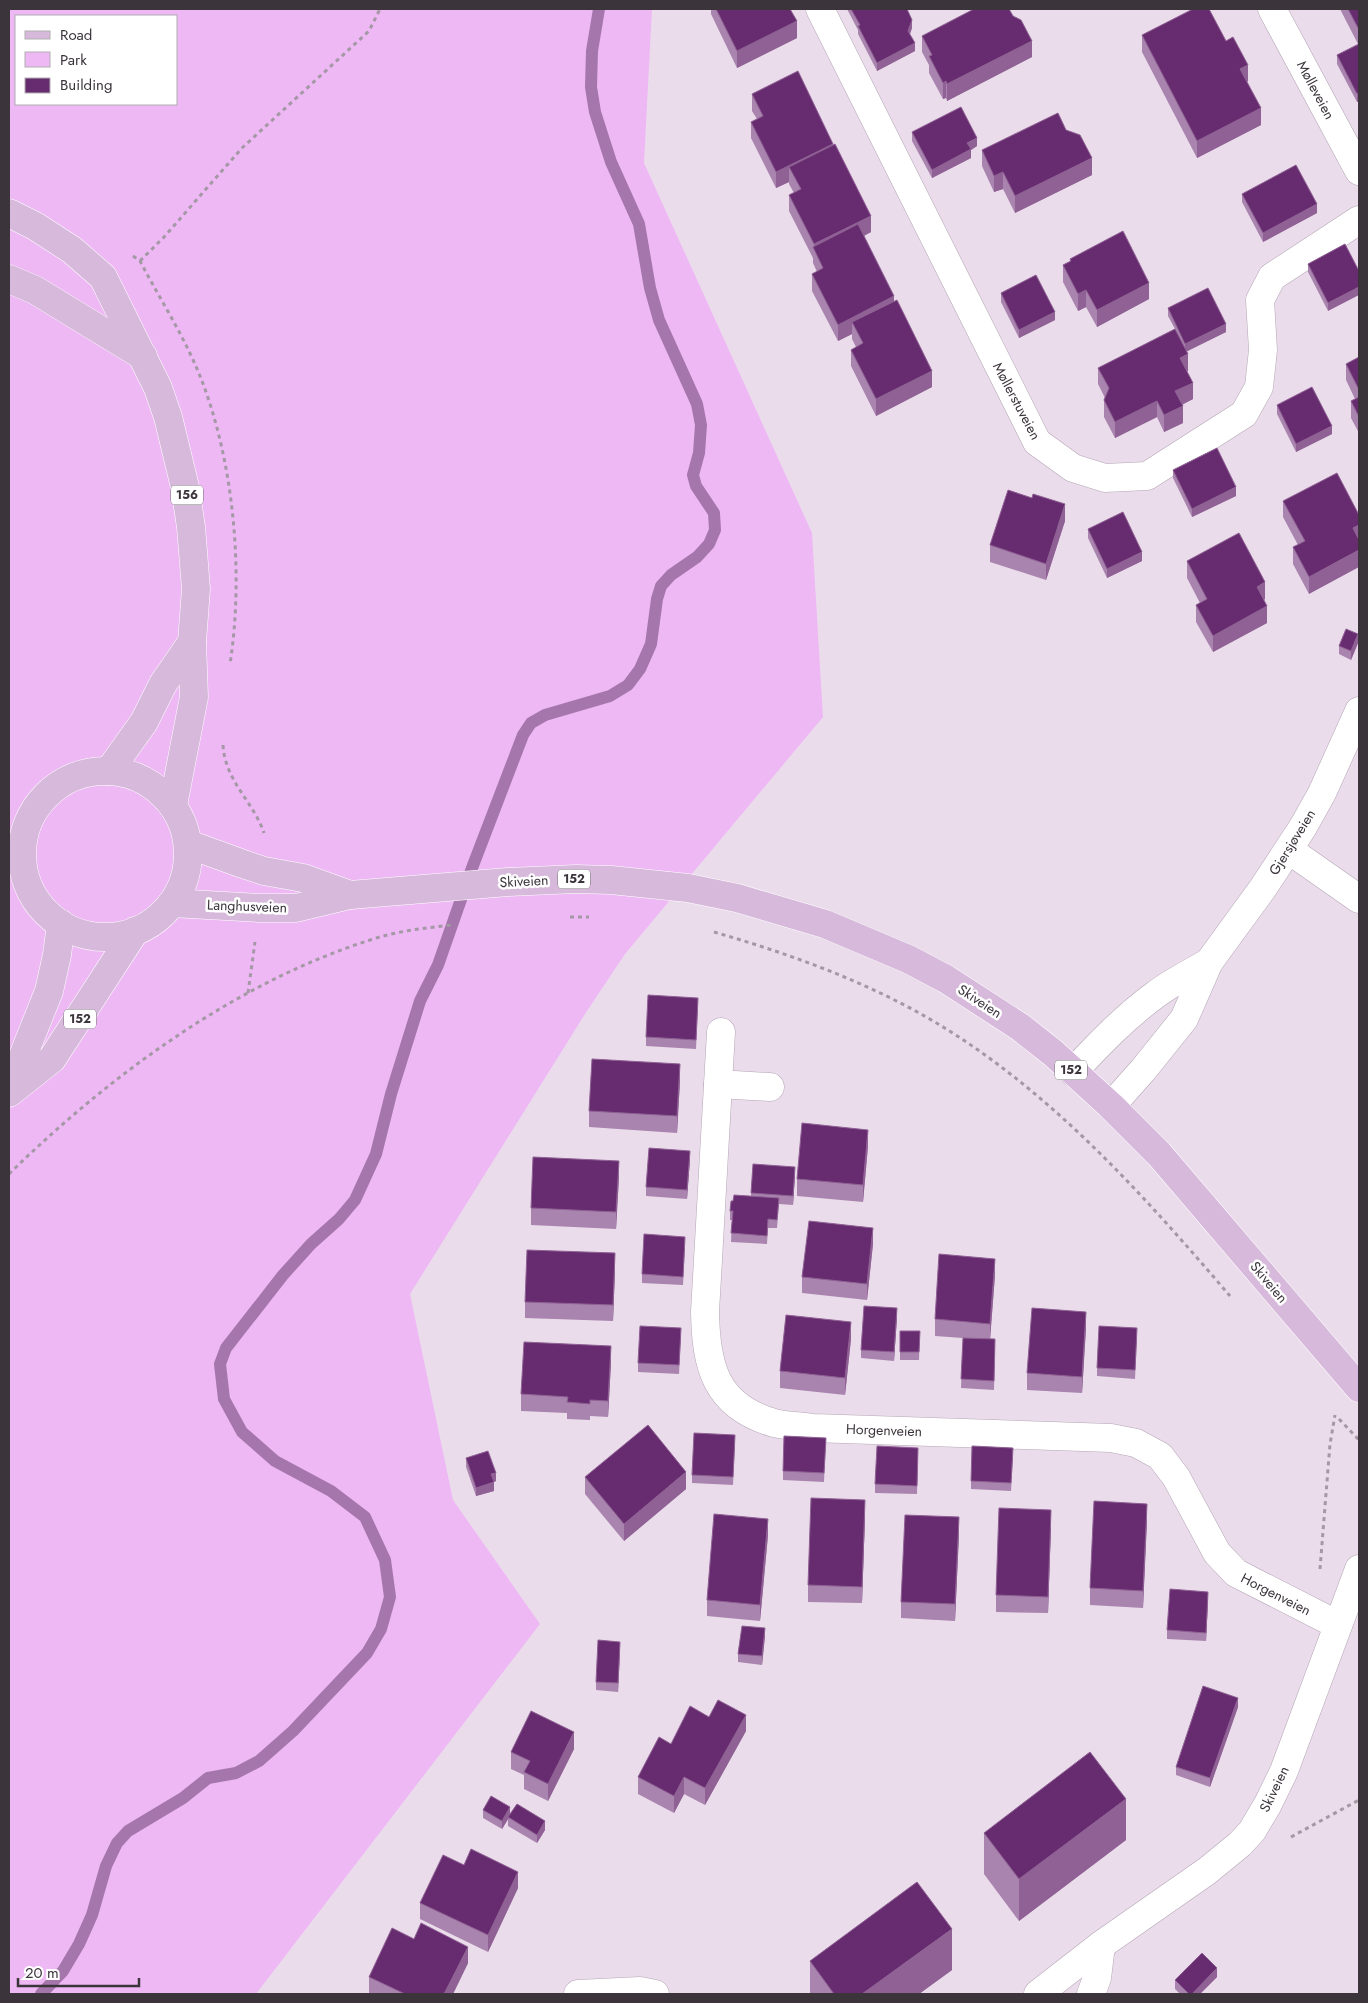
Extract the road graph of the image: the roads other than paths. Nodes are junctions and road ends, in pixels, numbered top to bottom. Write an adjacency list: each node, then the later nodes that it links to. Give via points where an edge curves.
1 (820, 9): 5 (street, Møllerstuveien, via 1037,442 1072,468 1105,478 1147,476 1244,414 1259,387 1263,350 1260,300 1272,277)
2 (1272, 9): 3 (street, Mølleveien)
3 (1359, 171)
4 (9, 213): 7 (main road, 156, via 72,250 103,277)
5 (1359, 220)
6 (9, 279): 7 (main road, via 35,290)
7 (143, 356): 8 (main road, 156, via 168,417 185,487 195,565)
8 (192, 642): 10 (main road, via 163,684 144,722); 11 (main road, 156, via 194,697)
9 (1359, 712): 13 (street, Gjersjøveien, via 1322,793)
10 (109, 771): 11 (main road, 152, via 145,781); 18 (main road, 152, via 87,773 67,780 49,792 35,809 26,829 22,850 24,872 40,904)
11 (172, 805): 12 (main road, 152)
12 (188, 844): 15 (main road, Langhusveien / 152, via 264,871 303,878); 17 (main road, 152, via 182,885)
13 (1289, 850): 16 (street); 20 (street, Gjersjøveien)
14 (460, 886): 15 (main road, Langhusveien / 152); 22 (main road, Skiveien / 152, via 576,879 620,881 688,888 800,916 908,959 946,979 1020,1027)
15 (350, 895): 17 (main road, Langhusveien / 152, via 301,906 259,908)
16 (1359, 899)
17 (172, 903): 19 (main road, 152, via 162,915)
18 (61, 924): 19 (main road, 152, via 74,931 105,937); 25 (main road, 152, via 48,991)
19 (135, 931): 25 (main road, 152, via 52,1059)
20 (1209, 962): 22 (street, Gjersjøveien, via 1130,1015); 26 (street, Gjersjøveien, via 1184,1019)
21 (722, 1032): 23 (street, Horgenveien)
22 (1073, 1072): 26 (main road, Skiveien / 152)
23 (718, 1084): 24 (street); 29 (street, Horgenveien, via 706,1338 713,1374 742,1408 774,1423 797,1426 1111,1438 1136,1442 1160,1456 1172,1471 1218,1553 1236,1573)
24 (770, 1087)
25 (9, 1092)
26 (1111, 1106): 27 (main road, Skiveien / 152, via 1159,1154)
27 (1359, 1388)
28 (1359, 1569): 29 (street, Skiveien)
29 (1328, 1620): 30 (street, Skiveien, via 1284,1771 1252,1831 1207,1871)
30 (1101, 1945): 33 (street, Skiveien); 34 (street, via 1097,1978)
31 (578, 1994): 32 (street, via 640,1990)
32 (655, 1994)
33 (1038, 1994)
34 (1091, 1994)

